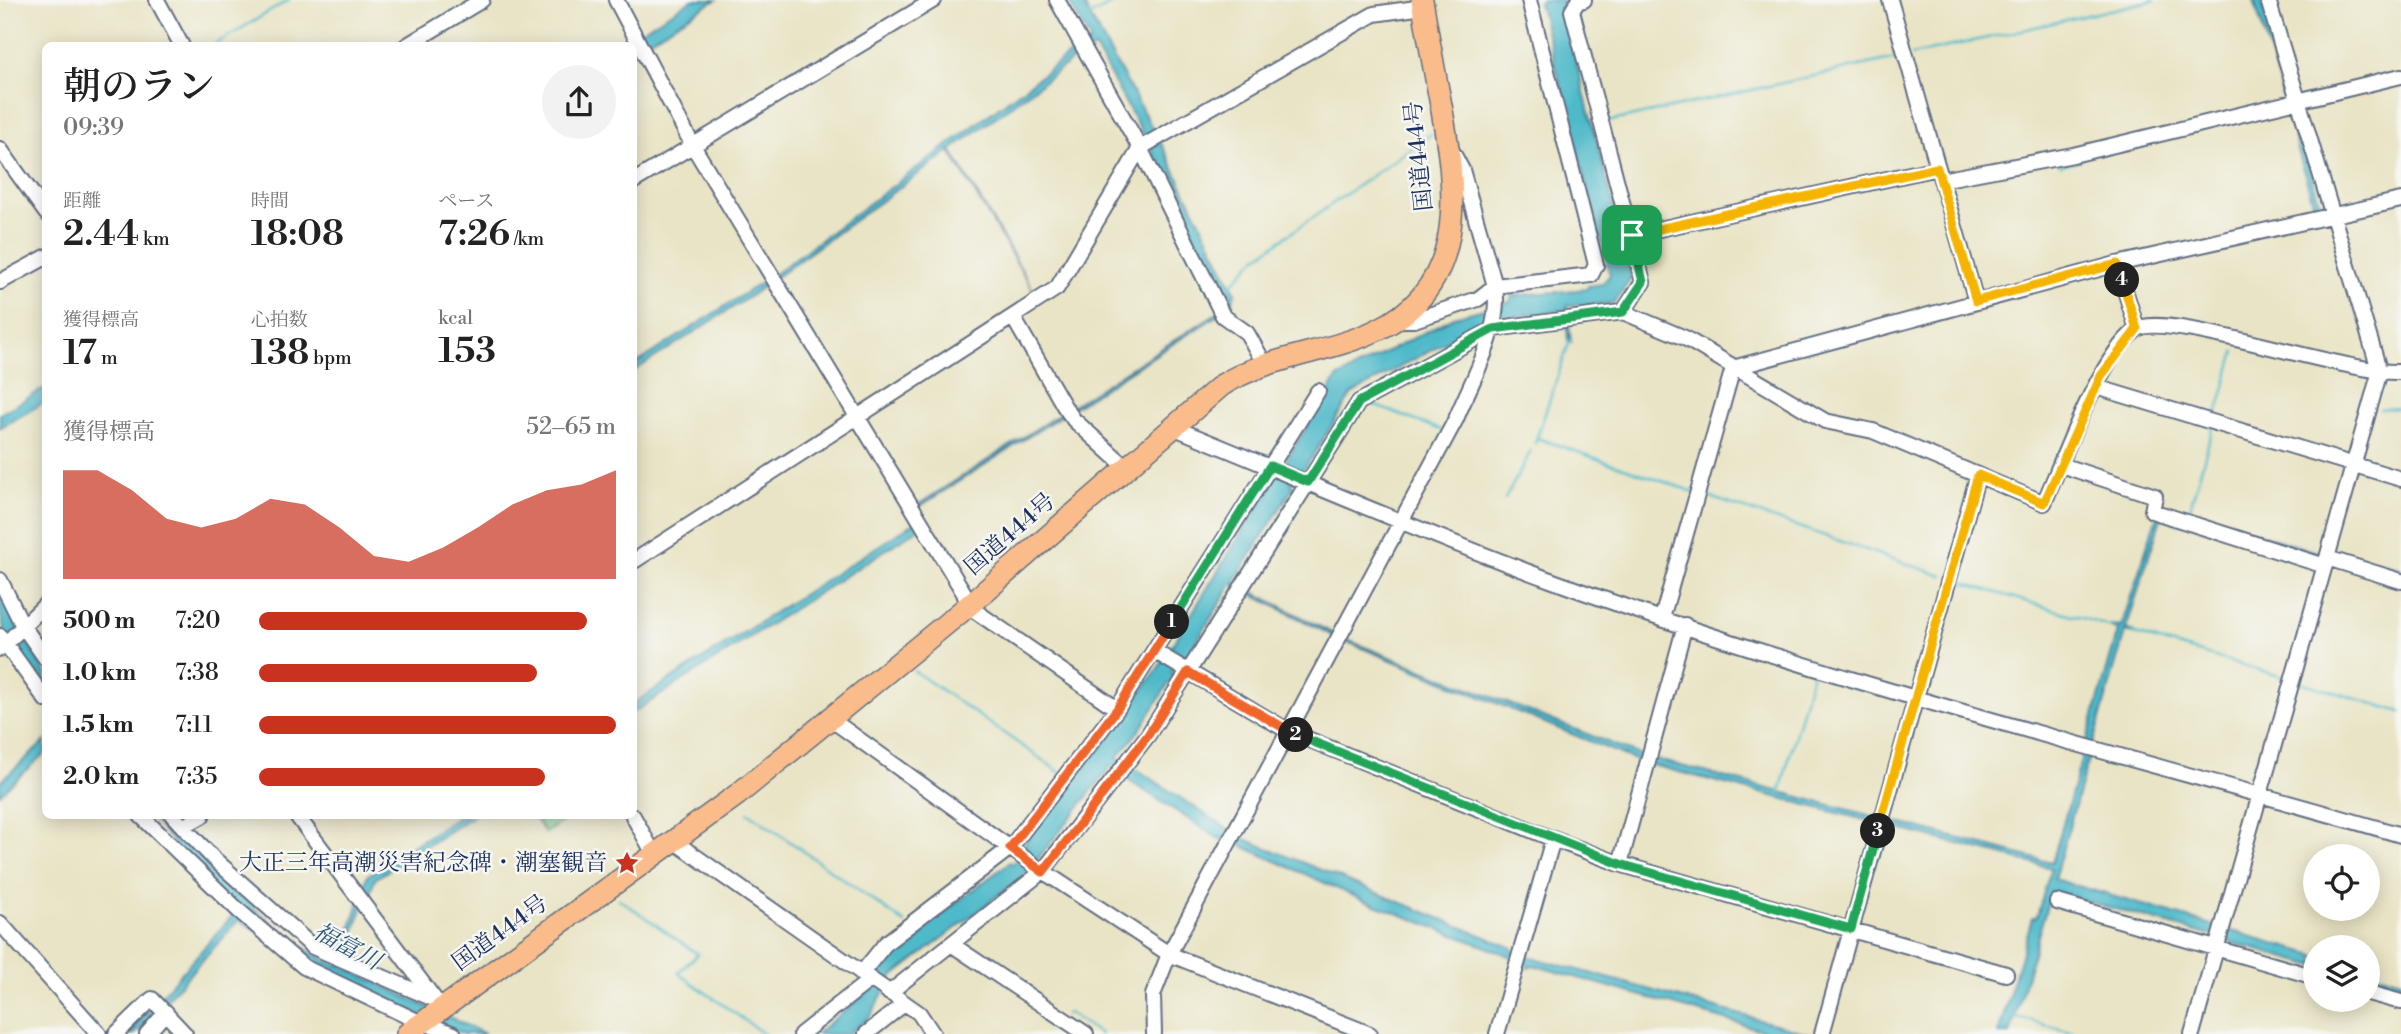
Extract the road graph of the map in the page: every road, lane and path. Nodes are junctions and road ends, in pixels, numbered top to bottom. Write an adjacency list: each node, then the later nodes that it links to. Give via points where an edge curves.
1 (157, 0): 11 (street)
2 (482, 0): 12 (street)
3 (616, 0): 17 (street)
4 (934, 0): 17 (street)
5 (1057, 0): 15 (street)
6 (1529, 0): 28 (street, via 1596,265 1591,275 1578,282)
7 (1584, 0): 24 (street, via 1572,11)
8 (1890, 0): 19 (street)
9 (2268, 0): 14 (street)
10 (1422, 4): 15 (street, via 1374,14); 16 (highway, 国道444号)
11 (180, 42)
12 (413, 42)
13 (2401, 76): 14 (street)
14 (2292, 101): 19 (street, via 2073,155); 23 (street)
15 (1149, 143): 31 (street, via 1057,288); 35 (street, via 1221,312 1247,333)
16 (1448, 144): 28 (street, via 1462,170); 32 (highway, 国道444号, via 1454,199 1444,256 1432,282)
17 (693, 146): 20 (street); 41 (street)
18 (2, 151): 22 (street)
19 (1939, 174): 24 (street); 29 (street)
20 (637, 179)
21 (2401, 200): 23 (street)
22 (42, 207)
23 (2333, 215): 26 (street); 37 (street)
24 (1633, 240): 30 (street, via 1643,282)
25 (42, 259): 27 (street)
26 (2117, 264): 29 (street); 34 (street)
27 (0, 282)
28 (1496, 291): 32 (street, via 1413,320); 33 (street)
29 (1976, 301): 36 (street)
30 (1623, 312): 33 (street); 36 (street, via 1685,338)
31 (1013, 317): 41 (street); 45 (street, via 1067,410)
32 (1396, 320): 35 (highway, 国道444号, via 1354,339)
33 (1493, 329): 49 (street, via 1359,402); 50 (street, via 1456,419)
34 (2137, 329): 37 (street, via 2177,326); 39 (street, via 2119,348)
35 (1264, 363): 42 (highway, 国道444号, via 1222,384)
36 (1733, 368): 47 (street, via 1825,421 1873,431); 57 (street)
37 (2379, 372): 38 (street); 43 (street)
38 (2401, 372)
39 (2096, 387): 43 (street); 44 (street)
40 (1318, 391): 46 (street)
41 (858, 417): 51 (street); 55 (street)
42 (1172, 427): 45 (highway, 国道444号); 46 (street)
43 (2354, 465): 48 (street); 52 (street)
44 (2061, 466): 47 (street, via 2044,503); 52 (street, via 2155,496 2152,511)
45 (1126, 467): 55 (highway, 国道444号)
46 (1273, 468): 49 (street); 62 (street)
47 (1978, 475): 65 (street)
48 (2401, 479)
49 (1304, 481): 50 (street); 63 (street)
50 (1401, 519): 57 (street, via 1552,581); 68 (street)
51 (637, 559)
52 (2326, 562): 54 (street); 69 (street)
53 (0, 580): 59 (street)
54 (2401, 581)
55 (968, 606): 66 (street); 67 (highway, 国道444号)
56 (42, 608): 59 (street)
57 (1662, 618): 58 (street)
58 (1685, 625): 65 (street); 81 (street)
59 (22, 627): 60 (street); 61 (street)
60 (3, 643): 64 (street)
61 (42, 654)
62 (1158, 654): 63 (street); 66 (street)
63 (1184, 670): 68 (street); 82 (street, via 1148,735)
64 (42, 695)
65 (1916, 696): 69 (street); 85 (street)
66 (1117, 709): 79 (street)
67 (832, 720): 78 (highway, 国道444号); 79 (street)
68 (1288, 732): 77 (street); 88 (street)
69 (2259, 794): 76 (street); 86 (street)
70 (144, 819): 98 (street, via 304,967)
71 (176, 819): 75 (street)
72 (197, 819): 75 (street)
73 (299, 819): 96 (street)
74 (635, 819): 80 (street)
75 (184, 827): 96 (street, via 313,947)
76 (2401, 835)
77 (1553, 839): 81 (street); 111 (street)
78 (675, 842): 80 (highway, 国道444号); 91 (street)
79 (1014, 851): 82 (street); 91 (street, via 886,943)
80 (654, 854): 96 (highway, 国道444号)
81 (1620, 864): 85 (street)
82 (1039, 869): 87 (street); 88 (street)
83 (2057, 902): 86 (street)
84 (0, 923): 99 (street)
85 (1851, 929): 90 (street); 112 (street)
86 (2219, 938): 89 (street); 113 (street)
87 (951, 944): 92 (street); 108 (street)
88 (1169, 954): 109 (street, via 1153,995); 110 (street)
89 (2303, 972)
90 (2006, 974)
91 (865, 977): 92 (street); 105 (street)
92 (888, 992): 95 (street)
93 (2380, 996): 94 (street)
94 (2401, 1002)
95 (905, 1003): 106 (street); 107 (street, via 919,1013)
96 (439, 1004): 98 (highway, 国道444号)
97 (161, 1007): 100 (street, via 148,1001); 101 (street); 102 (street)
98 (424, 1021): 103 (highway, 国道444号); 104 (street)
99 (99, 1034)
100 (116, 1034)
101 (147, 1034)
102 (185, 1034)
103 (407, 1034)
104 (454, 1034)
105 (801, 1034)
106 (866, 1034)
107 (933, 1034)
108 (1086, 1034)
109 (1154, 1034)
110 (1370, 1034)
111 (1497, 1034)
112 (1822, 1034)
113 (2192, 1034)

